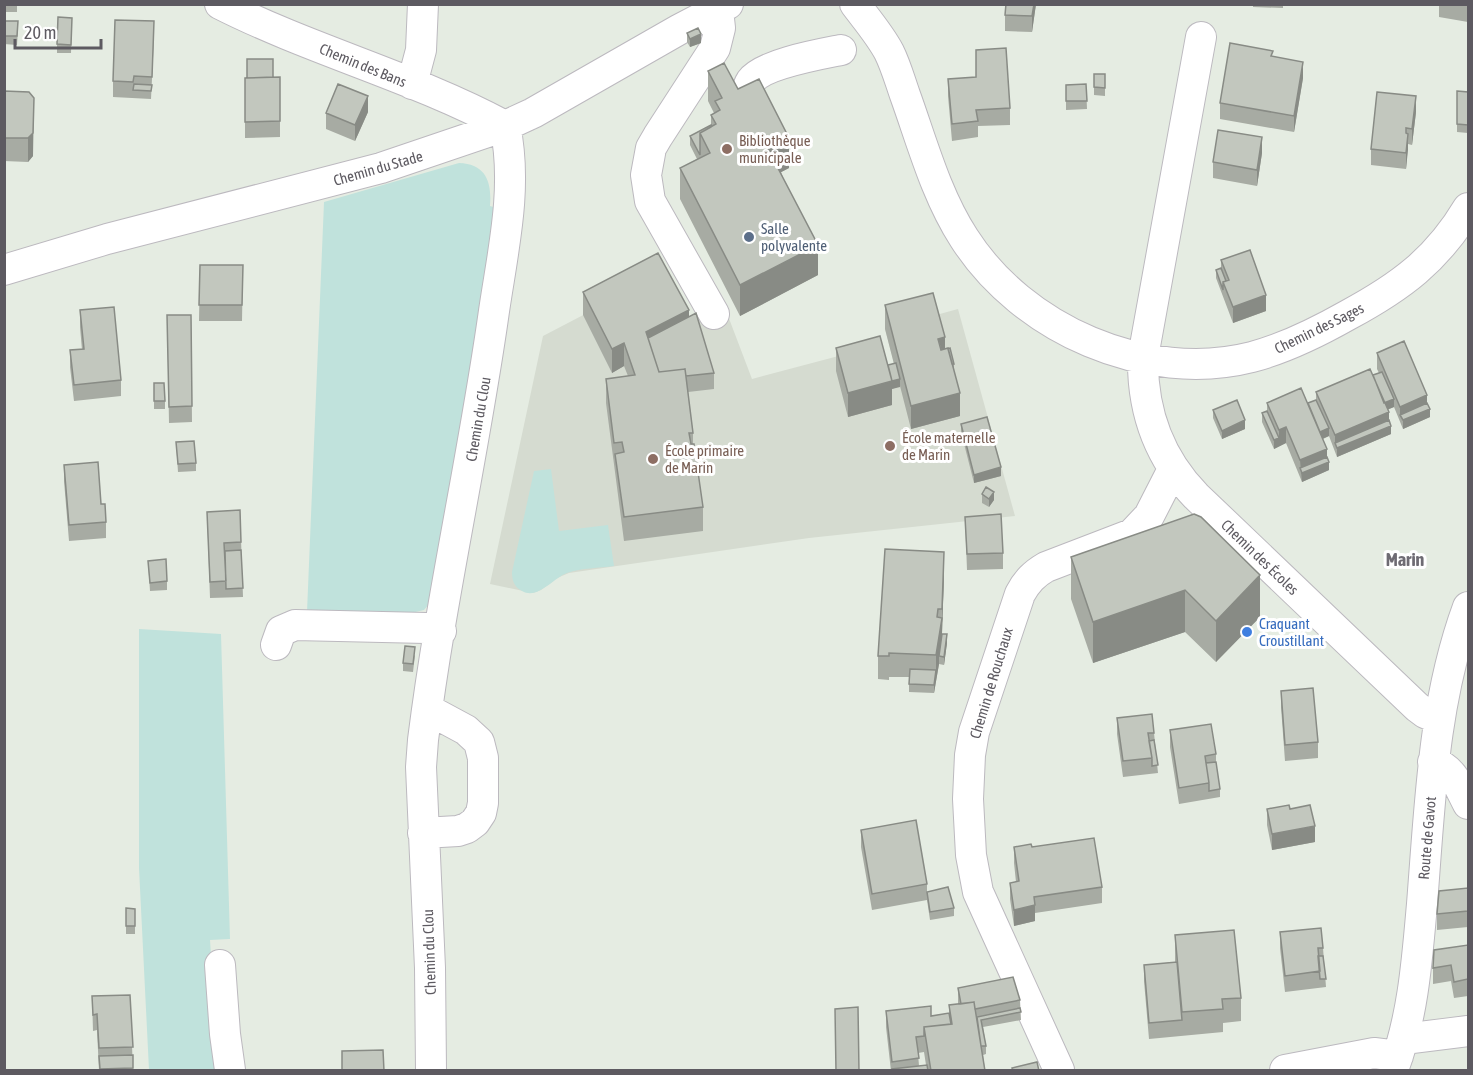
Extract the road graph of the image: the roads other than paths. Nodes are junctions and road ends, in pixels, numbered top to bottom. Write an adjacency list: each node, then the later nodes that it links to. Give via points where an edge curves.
1 (220, 4): 7 (street, Chemin des Bans)
2 (423, 4): 7 (street, via 421,50)
3 (855, 4): 13 (street, Chemin des Sages, via 890,53 944,198 963,237 986,267 1024,303 1067,332 1099,346)
4 (723, 7): 9 (street, Chemin du Stade); 12 (street, via 715,48 651,148 646,175 656,213)
5 (1201, 37): 13 (street, Chemin des Écoles)
6 (841, 50): 8 (street, via 802,58 757,75 748,87)
7 (412, 84): 9 (street, Chemin des Bans)
8 (746, 114)
9 (505, 126): 11 (street, Chemin du Stade, via 381,168 107,239); 16 (street, Chemin du Clou, via 510,172 507,218 483,391)
10 (1468, 208): 13 (street, Chemin des Sages, via 1443,246 1391,291 1297,340 1251,357 1202,364)
11 (4, 270)
12 (714, 314)
13 (1143, 357): 14 (street, Chemin des Écoles, via 1148,416)
14 (1173, 470): 19 (street, Chemin des Écoles, via 1418,707); 28 (street, Chemin de Rouchaux, via 1149,516 1132,534 1046,567 1026,582 974,732 968,799 971,855 978,892)
15 (1468, 607): 19 (street, Route de Gavot)
16 (441, 631): 17 (street, via 295,625 281,631); 18 (street, Chemin du Clou)
17 (276, 645)
18 (427, 709): 22 (street, Chemin du Clou, via 421,767); 22 (street, via 466,730 479,742 483,803 481,813 467,828)
19 (1439, 718): 20 (street, Route de Gavot)
20 (1433, 762): 21 (street, via 1450,771); 25 (street, Route de Gavot, via 1416,976)
21 (1468, 804)
22 (423, 833): 27 (street, Chemin du Clou)
23 (220, 965): 26 (street)
24 (1468, 1031): 25 (street)
25 (1398, 1055): 29 (street, via 1374,1053)
26 (230, 1071)
27 (431, 1071)
28 (1059, 1071)
29 (1285, 1071)

